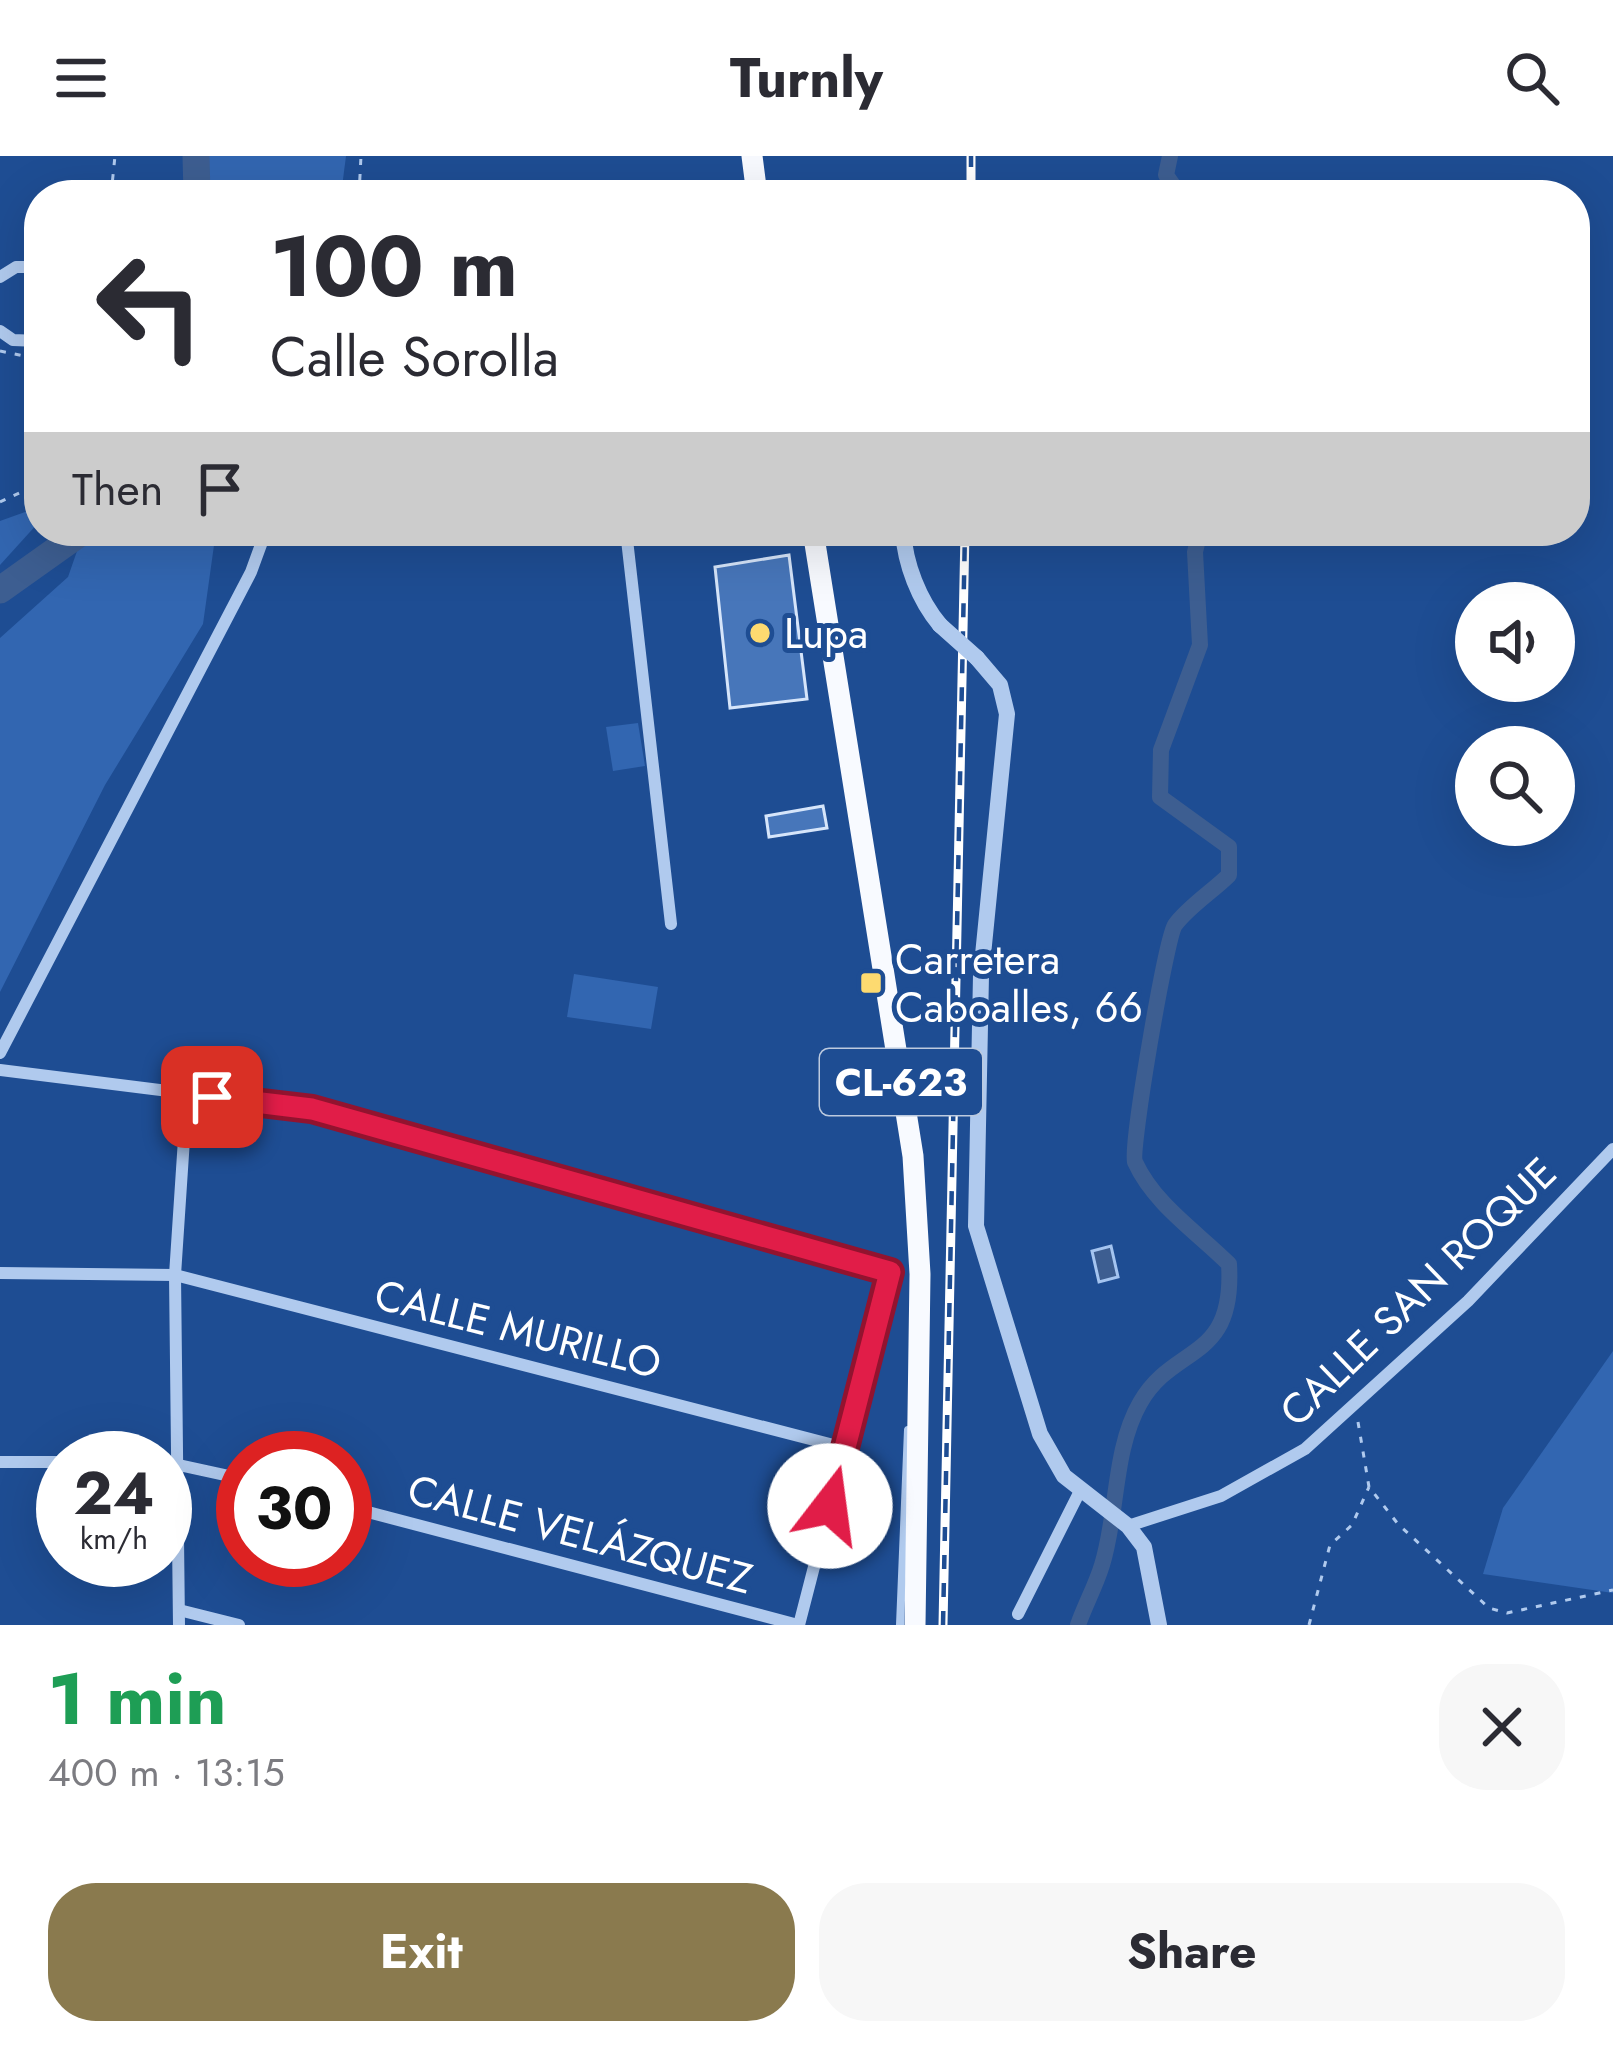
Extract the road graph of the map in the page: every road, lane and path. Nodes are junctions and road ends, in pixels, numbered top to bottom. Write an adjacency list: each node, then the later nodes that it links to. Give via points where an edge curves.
1 (261, 546): 6 (street)
2 (628, 546): 5 (street)
3 (815, 546): 12 (main road, CL-623, via 913,1156)
4 (905, 546): 19 (street, bridge, via 927,610 1000,685 1006,714 981,974 976,1226 1040,1434)
5 (671, 924)
6 (0, 1053)
7 (0, 1070): 8 (street)
8 (187, 1094): 11 (street); 15 (street, via 312,1109 890,1272)
9 (1613, 1149): 13 (street, CALLE SAN ROQUE, via 1468,1301)
10 (0, 1273): 11 (street, CALLE MURILLO)
11 (175, 1275): 14 (street); 15 (street, CALLE MURILLO)
12 (920, 1340): 28 (lane, via 904,1466); 29 (main road, CL-623)
13 (1354, 1404): 18 (path); 21 (street, CALLE SAN ROQUE, via 1305,1449 1221,1496)
14 (172, 1431)
15 (845, 1448): 27 (street)
16 (0, 1462): 17 (street)
17 (36, 1462)
18 (1369, 1487): 23 (path, via 1490,1607 1507,1612); 31 (path, via 1352,1525 1330,1545)
19 (1080, 1492): 21 (street); 24 (street)
20 (372, 1513): 27 (street, CALLE VELÁZQUEZ)
21 (1124, 1524): 30 (street, via 1144,1547)
22 (179, 1587): 25 (street)
23 (1613, 1591)
24 (1018, 1614)
25 (181, 1618): 26 (street)
26 (238, 1625)
27 (798, 1625)
28 (900, 1625)
29 (915, 1625)
30 (1159, 1625)
31 (1309, 1625)

